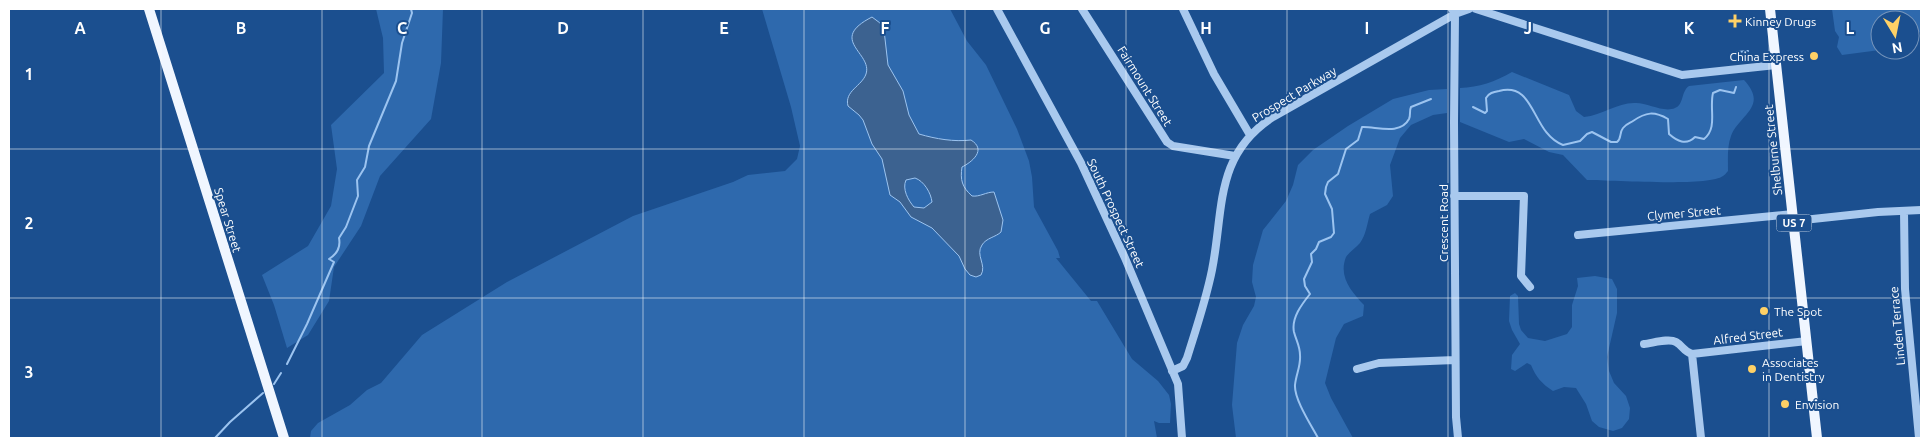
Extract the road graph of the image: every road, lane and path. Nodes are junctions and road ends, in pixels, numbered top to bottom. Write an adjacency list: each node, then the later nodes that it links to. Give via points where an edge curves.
1 (149, 9): 24 (main road, Spear Street)
2 (997, 9): 23 (street, South Prospect Street, via 1088,177)
3 (1082, 9): 11 (street, Fairmount Street, via 1167,142 1180,148)
4 (1183, 9): 10 (street, via 1214,74)
5 (1470, 9): 8 (street, Prospect Parkway)
6 (1476, 9): 9 (street, via 1682,75)
7 (1770, 9): 9 (main road, Shelburne Street / US 7)
8 (1454, 11): 10 (street, Prospect Parkway, via 1273,117); 12 (street, Crescent Road)
9 (1776, 65): 15 (main road, Shelburne Street / US 7)
10 (1250, 135): 11 (street, Prospect Parkway)
11 (1235, 156): 23 (street, Prospect Parkway, via 1225,186 1212,272 1198,322 1184,364)
12 (1454, 196): 17 (street, via 1524,196 1521,276); 21 (street, Crescent Road)
13 (1921, 210): 14 (street, Clymer Street)
14 (1904, 211): 15 (street, Clymer Street); 29 (street, Linden Terrace, via 1905,289)
15 (1793, 218): 16 (street, Clymer Street); 18 (main road, Shelburne Street / US 7)
16 (1578, 235)
17 (1530, 287)
18 (1807, 341): 20 (street, Alfred Street); 28 (main road, Shelburne Street / US 7)
19 (1644, 344): 20 (street, via 1672,341)
20 (1692, 354): 27 (street)
21 (1455, 360): 22 (street, via 1379,363); 26 (street, Crescent Road)
22 (1357, 369)
23 (1172, 371): 25 (street, South Prospect Street, via 1179,390)
24 (284, 438)
25 (1182, 438)
26 (1458, 438)
27 (1702, 438)
28 (1817, 438)
29 (1919, 438)

